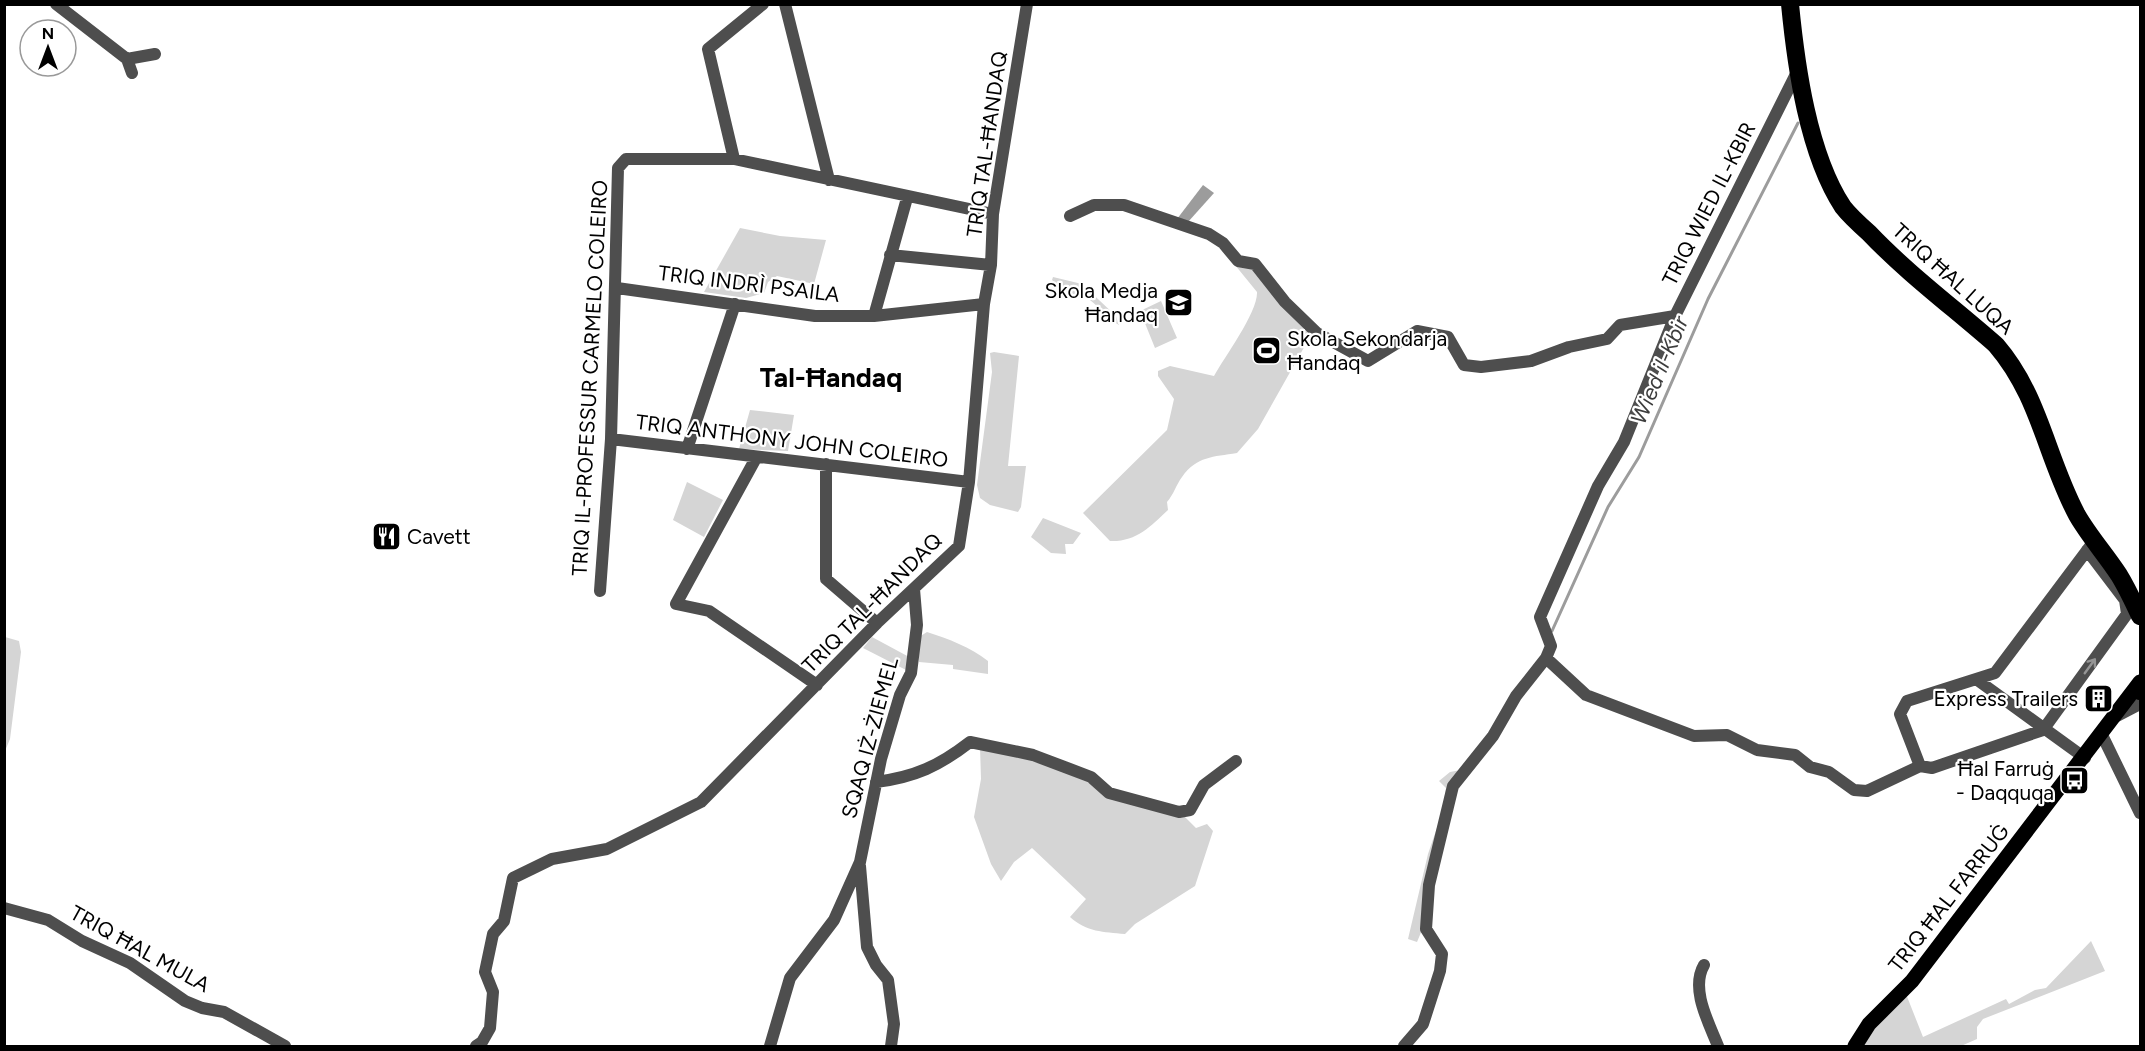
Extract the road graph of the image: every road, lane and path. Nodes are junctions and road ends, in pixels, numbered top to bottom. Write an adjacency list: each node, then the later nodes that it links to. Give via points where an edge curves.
1 (56, 4): 7 (street)
2 (763, 4): 10 (street, via 708,49)
3 (785, 4): 11 (street)
4 (1028, 4): 13 (street, TRIQ TAL-ĦANDAQ)
5 (1790, 4): 8 (highway, TRIQ ĦAL LUQA)
6 (155, 54): 7 (street)
7 (127, 59): 9 (street)
8 (1797, 72): 21 (street, TRIQ WIED IL-KBIR); 27 (highway, TRIQ ĦAL LUQA, via 1822,163 1844,208 1881,246 2008,358 2029,393)
9 (132, 73)
10 (734, 159): 11 (street); 17 (street, TRIQ IL-PROFESSUR CARMELO COLEIRO, via 626,159 618,168)
11 (829, 180): 12 (street)
12 (907, 198): 13 (street); 15 (street)
13 (993, 214): 16 (street, TRIQ TAL-ĦANDAQ)
14 (1070, 216): 21 (street, via 1094,205 1124,205 1209,234 1239,261 1255,264 1285,302 1317,333 1368,361 1417,332 1448,337 1464,365 1481,367 1531,361 1607,339 1620,325)
15 (890, 255): 16 (street); 20 (street)
16 (991, 265): 19 (street, TRIQ TAL-ĦANDAQ)
17 (617, 288): 18 (street, TRIQ INDRÌ PSAILA); 22 (street, TRIQ IL-PROFESSUR CARMELO COLEIRO)
18 (735, 304): 20 (street, TRIQ INDRÌ PSAILA, via 814,316); 23 (street)
19 (984, 304): 20 (street, TRIQ INDRÌ PSAILA); 26 (street, TRIQ TAL-ĦANDAQ)
20 (874, 316)
21 (1675, 316): 34 (street, TRIQ WIED IL-KBIR, via 1624,442 1598,486 1540,617)
22 (611, 439): 23 (street, TRIQ ANTHONY JOHN COLEIRO); 30 (street, TRIQ IL-PROFESSUR CARMELO COLEIRO)
23 (687, 449): 24 (street, TRIQ ANTHONY JOHN COLEIRO)
24 (756, 458): 25 (street, TRIQ ANTHONY JOHN COLEIRO); 36 (street, via 676,604 709,610)
25 (825, 464): 26 (street, TRIQ ANTHONY JOHN COLEIRO); 33 (street, via 826,579)
26 (969, 482): 29 (street, TRIQ TAL-ĦANDAQ, via 959,546)
27 (2091, 545): 28 (highway, TRIQ ĦAL LUQA); 32 (street); 35 (street, via 1995,673)
28 (2120, 577): 31 (highway, TRIQ ĦAL LUQA); 32 (highway, TRIQ ĦAL LUQA)
29 (914, 589): 33 (street, TRIQ TAL-ĦANDAQ); 43 (street, SQAQ IŻ-ŻIEMEL, via 916,625 911,673 900,695)
30 (600, 591)
31 (2140, 598)
32 (2134, 615): 38 (street, one-way to 32)
33 (877, 623): 36 (street, TRIQ TAL-ĦANDAQ)
34 (1549, 652): 42 (street, via 1586,695 1694,736 1727,735 1757,750 1795,755 1854,790 1867,791); 52 (street, via 1516,696 1493,736 1453,786 1429,885 1426,929 1442,954 1440,971 1423,1024)
35 (1976, 679): 38 (street); 42 (street, via 1906,701 1900,714)
36 (817, 685): 49 (street, TRIQ TAL-ĦANDAQ, via 701,801 607,849 552,859 513,878 504,921 493,934 485,972 493,992 490,1028)
37 (2140, 692): 39 (main road, TRIQ ĦAL FARRUĠ)
38 (2043, 730): 40 (street); 42 (street, via 1932,768)
39 (2103, 735): 40 (main road, TRIQ ĦAL FARRUĠ); 44 (street)
40 (2085, 758): 54 (main road, TRIQ ĦAL FARRUĠ, via 1912,981 1869,1024)
41 (1236, 761): 43 (street, via 1204,785 1190,810 1179,812 1109,793 1091,777 1033,755 970,742 941,764 895,780)
42 (1920, 766)
43 (876, 782): 45 (street, SQAQ IŻ-ŻIEMEL)
44 (2140, 813)
45 (860, 862): 50 (street, via 834,920 790,978); 51 (street, via 867,946 888,980 894,1024)
46 (4, 908): 48 (street, TRIQ ĦAL MULA, via 48,920 130,963 184,1000 224,1012)
47 (1704, 965): 53 (street, via 1698,975 1699,986)
48 (285, 1047)
49 (476, 1047)
50 (770, 1047)
51 (891, 1047)
52 (1404, 1047)
53 (1718, 1047)
54 (1855, 1047)

